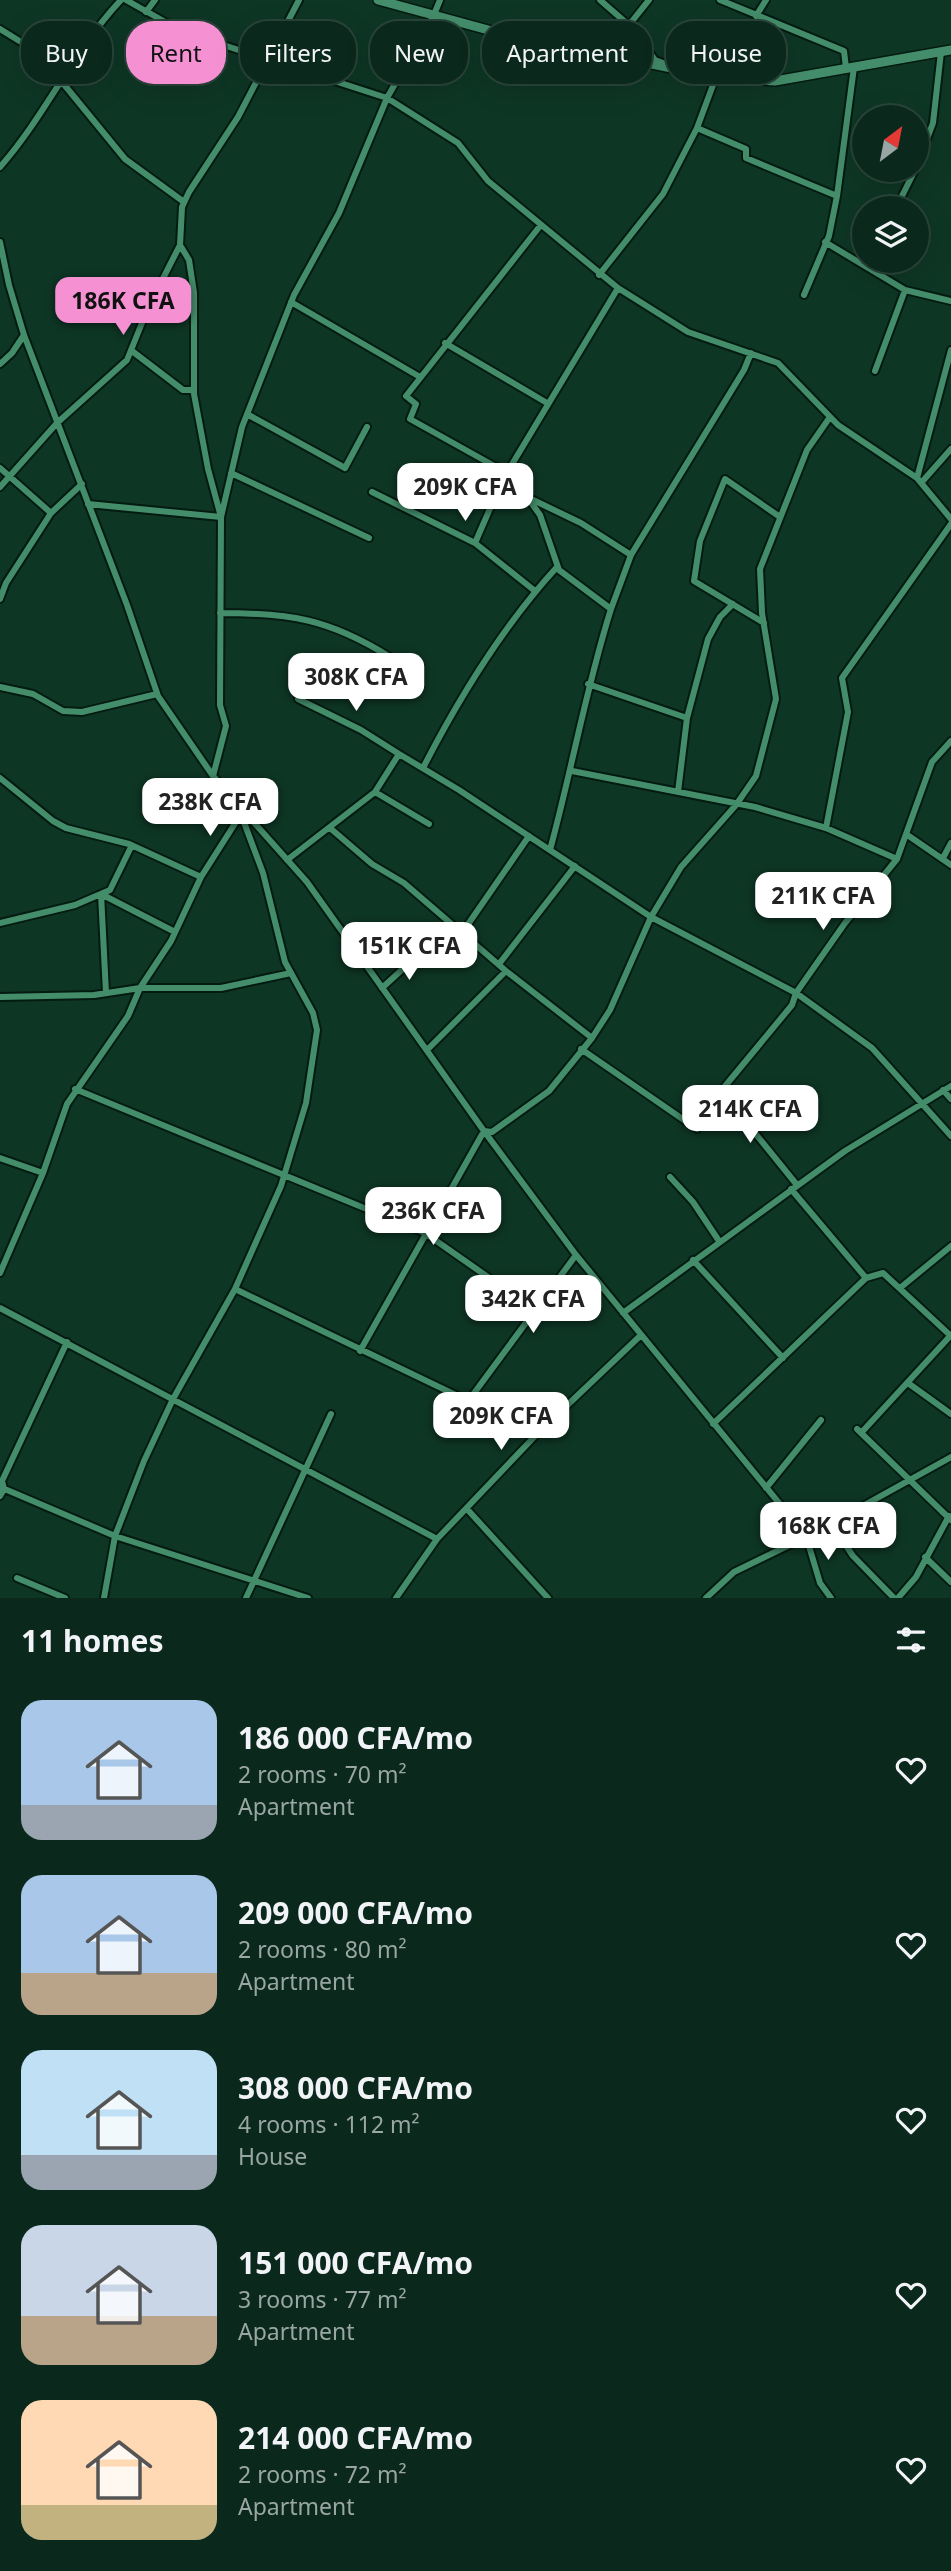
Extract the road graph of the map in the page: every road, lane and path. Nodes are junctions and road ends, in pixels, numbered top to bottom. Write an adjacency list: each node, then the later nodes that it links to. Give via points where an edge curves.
1 (124, 0): 10 (street); 13 (street)
2 (155, 0): 10 (street)
3 (299, 0): 14 (street)
4 (378, 0): 12 (street)
5 (440, 0): 12 (street)
6 (600, 0): 15 (street)
7 (649, 0): 16 (street)
8 (720, 0): 11 (street)
9 (766, 0): 11 (street)
10 (146, 12): 19 (street, via 183,32)
11 (756, 16): 22 (street, via 844,51)
12 (433, 18): 21 (street); 29 (street)
13 (106, 21)
14 (288, 21)
15 (624, 21)
16 (632, 21)
17 (0, 29): 18 (street)
18 (21, 42)
19 (240, 51)
20 (946, 51): 22 (street); 31 (street)
21 (666, 67)
22 (850, 67): 23 (street); 33 (street)
23 (786, 79)
24 (61, 84): 32 (street)
25 (64, 84): 34 (street, via 125,159)
26 (255, 84): 34 (street)
27 (343, 84): 29 (street)
28 (713, 84): 30 (street)
29 (387, 98): 35 (street, via 458,143 488,181); 47 (street, via 339,213)
30 (697, 128): 33 (street, via 746,149 746,158); 42 (street, via 663,194)
31 (929, 134)
32 (0, 167)
33 (837, 196): 37 (street)
34 (184, 202): 38 (street)
35 (540, 226): 42 (street); 49 (street)
36 (0, 242): 40 (street)
37 (825, 242): 39 (street); 45 (street)
38 (180, 245): 51 (street); 57 (street, via 189,260 194,293)
39 (852, 255)
40 (2, 270): 48 (street)
41 (883, 273): 44 (street)
42 (599, 275): 43 (street)
43 (618, 288): 52 (street, via 688,331); 58 (street)
44 (905, 290): 46 (street); 54 (street)
45 (804, 295)
46 (951, 301)
47 (291, 302): 56 (street); 59 (street)
48 (24, 335): 53 (street); 61 (street)
49 (446, 342): 56 (street); 58 (street)
50 (951, 350): 55 (street)
51 (132, 351): 57 (street, via 183,390); 61 (street)
52 (751, 353): 60 (street, via 778,363); 81 (street)
53 (0, 364)
54 (875, 371)
55 (948, 372): 69 (street)
56 (420, 377): 66 (street, via 406,396 416,404 410,419)
57 (194, 390): 76 (street)
58 (547, 402): 66 (street)
59 (247, 414): 62 (street, via 345,468); 65 (street)
60 (830, 417): 69 (street); 77 (street, via 807,450)
61 (57, 423): 67 (street); 70 (street)
62 (367, 427)
63 (951, 449): 69 (street)
64 (0, 468): 67 (street)
65 (231, 473): 76 (street); 79 (street)
66 (507, 473): 68 (street)
67 (11, 478): 71 (street); 75 (street)
68 (502, 481): 73 (street); 80 (street)
69 (919, 481): 78 (street)
70 (82, 484): 74 (street); 75 (street)
71 (0, 487)
72 (372, 492): 80 (street)
73 (527, 497): 81 (street, via 581,523); 82 (street, via 540,515)
74 (88, 504): 76 (street); 92 (street)
75 (51, 513): 84 (street)
76 (221, 517): 87 (street)
77 (779, 517): 85 (street, via 725,479 700,541 694,581); 88 (street, via 760,569)
78 (951, 522): 108 (street, via 842,678 848,712)
79 (369, 538)
80 (475, 543): 83 (street)
81 (631, 555): 86 (street)
82 (557, 567): 83 (street); 86 (street)
83 (535, 591): 97 (street, via 451,712)
84 (0, 599)
85 (733, 604): 88 (street); 94 (street, via 711,630)
86 (611, 609): 90 (street)
87 (220, 613): 89 (street, via 313,619); 99 (street, via 220,705 226,726)
88 (764, 623): 104 (street, via 776,699 756,776)
89 (390, 657)
90 (588, 684): 94 (street); 98 (street)
91 (0, 687): 92 (street, via 33,694 63,710 82,712)
92 (157, 694): 99 (street)
93 (298, 699): 96 (street)
94 (687, 719): 102 (street)
95 (951, 741): 109 (street, via 932,762)
96 (399, 754): 97 (street); 101 (street)
97 (423, 768): 110 (street)
98 (572, 771): 102 (street); 113 (street)
99 (214, 776): 103 (street)
100 (0, 778): 112 (street, via 53,821)
101 (375, 792): 106 (street); 107 (street)
102 (678, 792): 104 (street)
103 (236, 801): 105 (street); 116 (street)
104 (736, 805): 108 (street); 121 (street, via 681,867)
105 (241, 814): 119 (street); 128 (street)
106 (429, 824)
107 (330, 828): 116 (street); 124 (street)
108 (826, 828): 115 (street)
109 (906, 834): 114 (street); 115 (street)
110 (529, 836): 113 (street); 124 (street)
111 (951, 843): 114 (street)
112 (131, 847): 119 (street); 120 (street, via 110,890)
113 (550, 850): 118 (street)
114 (943, 858): 117 (street)
115 (897, 859): 132 (street)
116 (287, 860): 130 (street)
117 (951, 865)
118 (575, 866): 121 (street); 126 (street)
119 (201, 877): 123 (street)
120 (101, 894): 122 (street); 123 (street); 131 (street)
121 (651, 917): 132 (street); 134 (street, via 610,1010)
122 (0, 923)
123 (175, 932): 129 (street)
124 (462, 933): 126 (street)
125 (418, 955): 130 (street)
126 (499, 964): 127 (street)
127 (506, 971): 134 (street); 136 (street)
128 (291, 973): 129 (street, via 221,988); 147 (street, via 317,1030 306,1103)
129 (140, 988): 131 (street); 138 (street, via 128,1016)
130 (382, 988): 136 (street)
131 (106, 993): 133 (street)
132 (796, 993): 139 (street, via 792,1005); 142 (street, via 872,1048)
133 (0, 997)
134 (592, 1038): 135 (street)
135 (581, 1049): 139 (street, via 696,1129); 143 (street, via 549,1091 492,1132)
136 (426, 1050): 143 (street)
137 (951, 1086): 140 (street)
138 (75, 1089): 146 (street); 147 (street)
139 (721, 1090): 149 (street)
140 (943, 1090): 141 (street); 142 (street)
141 (951, 1099)
142 (923, 1102): 144 (street); 149 (street)
143 (484, 1131): 150 (street); 153 (street)
144 (951, 1136)
145 (0, 1158): 146 (street)
146 (43, 1173): 155 (street)
147 (284, 1176): 150 (street); 158 (street)
148 (670, 1177): 151 (street)
149 (794, 1187): 151 (street); 156 (street)
150 (425, 1233): 160 (street); 165 (street)
151 (719, 1241): 154 (street)
152 (951, 1246): 157 (street)
153 (576, 1255): 160 (street); 161 (street)
154 (693, 1260): 161 (street); 166 (street)
155 (0, 1273)
156 (866, 1278): 157 (street, via 883,1273); 166 (street)
157 (900, 1288): 163 (street)
158 (235, 1289): 165 (street); 168 (street)
159 (0, 1308): 164 (street)
160 (535, 1310): 169 (street)
161 (623, 1312): 162 (street)
162 (640, 1336): 173 (street); 174 (street)
163 (951, 1336): 167 (street)
164 (67, 1342): 168 (street); 178 (street)
165 (360, 1351): 169 (street)
166 (783, 1357): 173 (street)
167 (908, 1383): 171 (street); 177 (street, via 859,1431)
168 (173, 1399): 176 (street); 184 (street)
169 (469, 1400): 174 (street)
170 (331, 1414): 176 (street)
171 (951, 1414)
172 (821, 1420): 179 (street)
173 (713, 1424): 179 (street)
174 (537, 1434): 181 (street)
175 (951, 1457): 177 (street)
176 (304, 1469): 186 (street); 189 (street)
177 (912, 1480): 182 (street); 183 (street)
178 (2, 1488): 180 (street); 184 (street)
179 (766, 1488): 185 (street)
180 (0, 1496)
181 (467, 1509): 186 (street); 196 (street)
182 (950, 1517): 187 (street)
183 (831, 1523): 185 (street); 199 (street, via 853,1556)
184 (115, 1536): 189 (street); 192 (street)
185 (806, 1536): 197 (street, via 734,1572); 198 (street, via 820,1583)
186 (437, 1539): 195 (street)
187 (925, 1557): 190 (street); 199 (street, via 916,1577)
188 (17, 1578): 191 (street)
189 (252, 1580): 193 (street); 194 (street)
190 (951, 1582)
191 (65, 1598)
192 (104, 1598)
193 (246, 1598)
194 (308, 1598)
195 (396, 1598)
196 (548, 1598)
197 (706, 1598)
198 (831, 1598)
199 (896, 1598)

